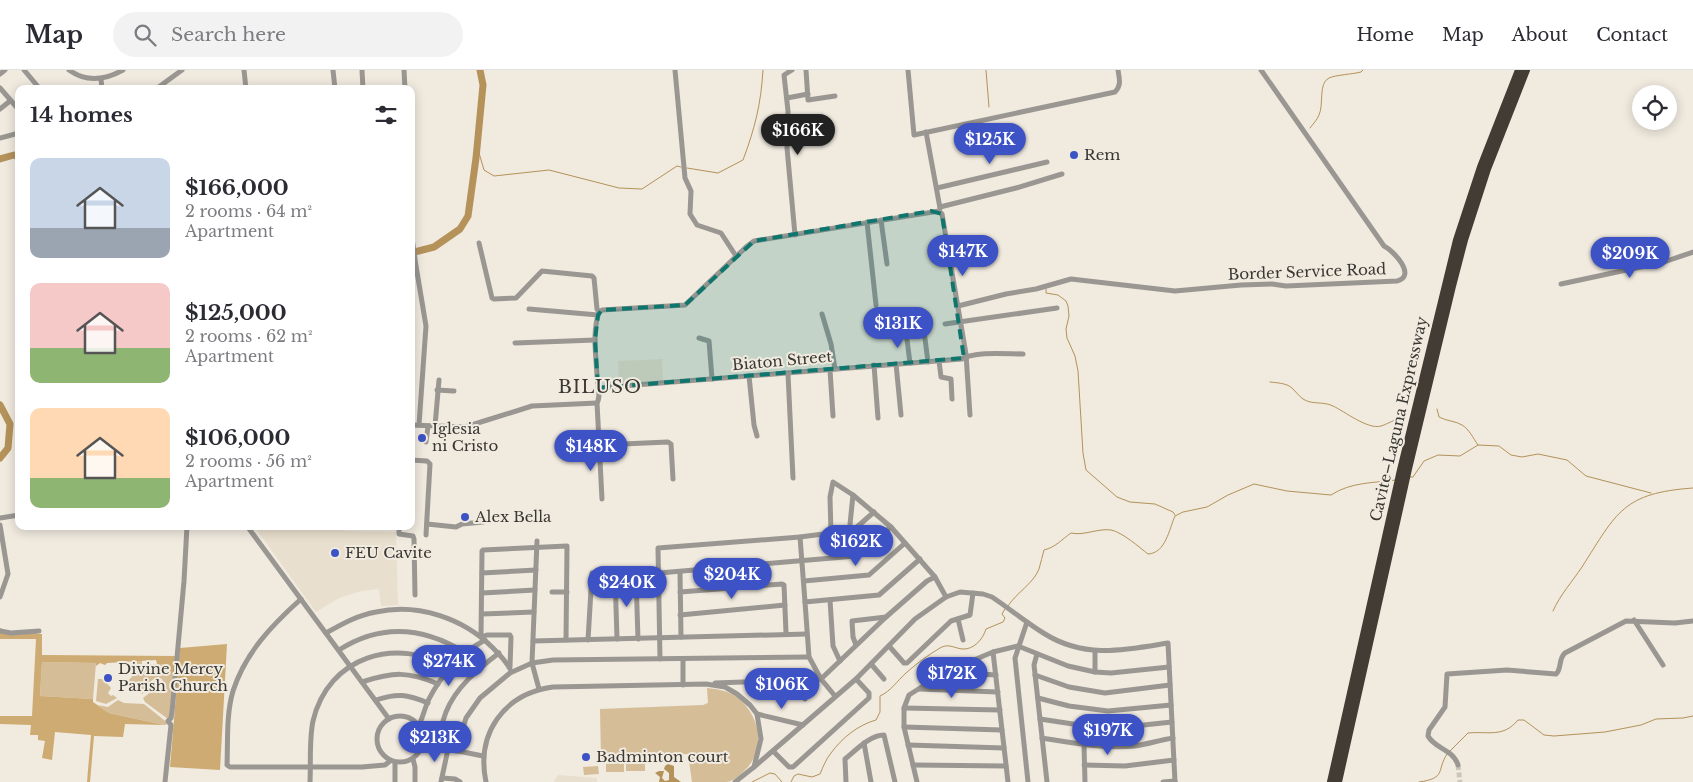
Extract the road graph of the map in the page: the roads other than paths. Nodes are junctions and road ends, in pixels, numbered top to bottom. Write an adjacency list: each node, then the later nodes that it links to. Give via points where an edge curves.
1 (5, 70): 18 (street)
2 (24, 70): 20 (street)
3 (69, 70): 19 (street, via 81,77)
4 (124, 70): 19 (street)
5 (182, 70): 22 (street)
6 (244, 70): 23 (street)
7 (333, 70): 24 (street)
8 (362, 70): 25 (street)
9 (404, 70): 26 (street)
10 (675, 70): 46 (street, via 685,178 691,191 690,214 697,225 721,233)
11 (792, 70): 30 (street, via 784,75)
12 (806, 70): 28 (street)
13 (908, 70): 34 (street, via 914,135)
14 (1118, 70): 34 (street, via 1120,84 1115,92)
15 (1261, 70): 51 (street, Border Service Road, via 1384,246 1391,249 1406,273 1403,279 1241,285 1175,291 1071,279)
16 (1519, 70): 92 (highway, Cavite–Laguna Expressway, via 1457,240)
17 (1526, 70): 92 (highway, Cavite–Laguna Expressway, via 1490,161 1464,240)
18 (0, 74)
19 (101, 79): 21 (street)
20 (37, 85)
21 (102, 85)
22 (161, 85)
23 (246, 85)
24 (335, 85)
25 (363, 85)
26 (405, 85)
27 (0, 88): 31 (street)
28 (808, 94): 29 (street, via 808,100); 30 (street)
29 (836, 96)
30 (787, 98): 43 (street, via 787,148)
31 (10, 101): 32 (street); 33 (street)
32 (15, 106)
33 (0, 109)
34 (926, 132): 39 (street)
35 (15, 134): 36 (street)
36 (0, 138)
37 (1047, 162): 39 (street)
38 (1062, 174): 40 (street)
39 (937, 188): 40 (street)
40 (940, 209): 41 (street); 51 (street)
41 (881, 220): 42 (street); 48 (street)
42 (867, 222): 43 (street); 50 (street)
43 (795, 235): 46 (street, via 754,241)
44 (479, 243): 54 (street, via 492,298 516,298 542,271 592,276)
45 (1693, 252): 49 (street, via 1664,262)
46 (736, 256): 54 (street, via 682,306 611,309)
47 (415, 258): 85 (street, via 426,326)
48 (887, 264)
49 (1561, 284)
50 (876, 305)
51 (958, 306): 56 (street)
52 (1057, 308): 56 (street)
53 (529, 309): 54 (street)
54 (598, 314): 61 (street)
55 (822, 314): 70 (street, via 831,344)
56 (962, 322): 57 (street); 64 (street)
57 (945, 324)
58 (924, 331): 66 (street)
59 (906, 332): 67 (street)
60 (700, 338): 73 (street, via 709,341)
61 (595, 340): 62 (street); 75 (street)
62 (515, 343)
63 (1023, 354): 64 (street, Biaton Street)
64 (966, 356): 65 (street, Biaton Street); 80 (street)
65 (939, 361): 66 (street, Biaton Street); 78 (street, via 941,376 951,379)
66 (928, 362): 67 (street, Biaton Street)
67 (910, 363): 68 (street, Biaton Street)
68 (896, 364): 69 (street, Biaton Street); 82 (street)
69 (874, 365): 70 (street, Biaton Street); 83 (street)
70 (833, 369): 71 (street, Biaton Street); 81 (street)
71 (788, 374): 72 (street, Biaton Street); 93 (street)
72 (749, 376): 73 (street, Biaton Street); 88 (street)
73 (712, 379): 75 (street, Biaton Street)
74 (439, 380): 76 (street)
75 (598, 388): 79 (street)
76 (438, 390): 77 (street); 87 (street)
77 (454, 391)
78 (952, 399)
79 (597, 403): 87 (street, via 532,406 473,426); 90 (street)
80 (970, 415)
81 (833, 416)
82 (901, 416)
83 (878, 418)
84 (415, 425): 85 (street)
85 (419, 425): 86 (street)
86 (428, 426): 87 (street); 89 (street)
87 (435, 426)
88 (757, 436)
89 (426, 442)
90 (600, 445): 94 (street, via 668,442 671,444); 96 (street)
91 (415, 460): 101 (street, via 430,464)
92 (1404, 470): 167 (highway, Cavite–Laguna Expressway)
93 (793, 478)
94 (673, 479)
95 (853, 495): 97 (street); 107 (street, via 833,482); 108 (street)
96 (602, 499)
97 (874, 512): 103 (street); 108 (street)
98 (15, 516): 99 (street)
99 (0, 518)
100 (483, 522): 101 (street, via 456,527)
101 (427, 524): 109 (street)
102 (0, 525): 130 (street, via 8,574)
103 (891, 527): 111 (street); 114 (street, via 856,556)
104 (187, 530): 237 (street, via 172,712 168,721 171,725)
105 (250, 530): 132 (street)
106 (399, 530): 129 (street, via 399,534 413,536 414,539)
107 (830, 533): 108 (street); 110 (street)
108 (849, 534)
109 (426, 535)
110 (800, 537): 114 (street); 118 (street, via 659,548)
111 (904, 543): 113 (street); 122 (street, via 869,575)
112 (537, 544): 115 (street); 117 (street, via 483,550); 125 (street, via 567,546)
113 (920, 559): 121 (street); 133 (street, via 879,595)
114 (802, 560): 116 (street); 122 (street)
115 (536, 570): 117 (street); 123 (street)
116 (680, 572): 118 (street); 126 (street)
117 (482, 573): 127 (street)
118 (659, 573): 120 (street); 152 (street)
119 (615, 574): 120 (street); 153 (street); 155 (street, via 591,574)
120 (636, 576): 151 (street)
121 (935, 576): 131 (street); 139 (street)
122 (804, 581): 134 (street)
123 (535, 590): 127 (street); 136 (street)
124 (552, 592): 125 (street)
125 (567, 592): 154 (street)
126 (680, 592): 135 (street, via 784,584); 138 (street)
127 (482, 593): 137 (street)
128 (973, 593): 131 (street, via 960,592); 140 (street, via 970,615); 143 (street, via 992,597)
129 (415, 595)
130 (0, 597)
131 (946, 597): 159 (street, via 915,619)
132 (301, 599): 146 (street); 232 (street, via 267,631 233,692 228,719 227,765)
133 (830, 600): 134 (street); 171 (street, via 833,646)
134 (805, 602): 148 (street)
135 (785, 605): 138 (street); 147 (street)
136 (534, 612): 137 (street); 157 (street)
137 (482, 614): 150 (street)
138 (680, 615): 149 (street)
139 (886, 617): 158 (street); 158 (street, via 852,621)
140 (958, 619): 156 (street); 159 (street, via 951,621 907,663)
141 (1634, 620): 142 (street); 174 (street); 230 (street, via 1626,621 1565,653 1556,674 1507,670 1447,674 1444,707 1428,736 1452,755)
142 (1693, 621)
143 (1027, 622): 160 (street); 162 (street, via 1059,642)
144 (39, 631): 145 (street)
145 (0, 632)
146 (326, 633): 150 (street, via 362,615 415,610 440,615); 161 (street)
147 (786, 633): 148 (street); 149 (street)
148 (807, 634): 168 (street)
149 (681, 637): 152 (street)
150 (483, 638): 164 (street); 165 (street); 178 (street, via 486,635 510,635)
151 (638, 638): 152 (street); 153 (street)
152 (659, 638): 169 (street)
153 (616, 639): 155 (street)
154 (566, 640): 155 (street); 157 (street)
155 (588, 640)
156 (963, 640)
157 (533, 641): 172 (street)
158 (856, 645): 171 (street)
159 (888, 646): 173 (street)
160 (1018, 646): 163 (street); 166 (street); 248 (street, via 1015,658)
161 (339, 650): 164 (street, via 375,634 415,632 438,638); 175 (street)
162 (1095, 651): 176 (street, via 1168,643); 180 (street)
163 (993, 652): 179 (street); 181 (street)
164 (466, 653): 177 (street)
165 (499, 653): 178 (street); 219 (street, via 454,696)
166 (1037, 654): 180 (street); 182 (street)
167 (1362, 656): 252 (highway, Cavite–Laguna Expressway); 253 (highway, Cavite–Laguna Expressway)
168 (809, 657): 170 (street); 183 (street)
169 (660, 659): 170 (street); 172 (street)
170 (683, 659): 191 (street)
171 (840, 661): 183 (street)
172 (532, 663): 178 (street); 193 (street)
173 (871, 664): 184 (street); 185 (street)
174 (1663, 665)
175 (351, 666): 177 (street, via 391,652 429,657); 188 (street); 232 (street, via 336,678 318,707 311,736)
176 (1169, 667): 180 (street); 192 (street)
177 (450, 668): 189 (street)
178 (510, 670): 222 (street, via 480,698 466,718)
179 (945, 672): 181 (street); 194 (street)
180 (1095, 672)
181 (996, 674): 195 (street)
182 (1035, 675): 192 (street, via 1069,687 1105,693); 197 (street)
183 (821, 679): 186 (street); 196 (street)
184 (856, 679): 196 (street); 223 (street, via 869,693 869,698 793,767)
185 (884, 679)
186 (804, 680): 187 (street); 199 (street)
187 (779, 681): 190 (street); 198 (street)
188 (362, 682): 189 (street, via 382,675 403,673); 200 (street)
189 (438, 684): 201 (street)
190 (706, 684): 191 (street); 205 (street, via 738,694)
191 (683, 685): 193 (street)
192 (1170, 685): 202 (street)
193 (539, 689): 224 (street, via 519,698 503,711 488,734)
194 (919, 689): 195 (street); 203 (street, via 909,695)
195 (998, 692): 204 (street)
196 (835, 696): 210 (street)
197 (1038, 698): 202 (street, via 1069,706 1108,710); 207 (street)
198 (780, 699)
199 (805, 699)
200 (376, 700): 201 (street, via 401,695); 206 (street)
201 (428, 703): 209 (street)
202 (1171, 705): 208 (street)
203 (904, 708): 204 (street); 211 (street)
204 (1000, 710): 212 (street)
205 (757, 714): 210 (street); 233 (street, via 761,739)
206 (389, 719): 209 (street, via 408,717); 227 (street, via 379,729 377,744)
207 (1040, 719): 208 (street, via 1106,730); 213 (street)
208 (1172, 722): 214 (street)
209 (419, 724): 215 (street)
210 (803, 725): 223 (street)
211 (904, 727): 212 (street); 217 (street)
212 (1002, 730): 220 (street)
213 (1042, 738): 218 (street); 249 (street)
214 (1173, 738): 218 (street, via 1135,746); 226 (street)
215 (423, 744): 219 (street); 225 (street)
216 (864, 744): 243 (street, via 845,759); 244 (street); 245 (street, via 876,736 884,736)
217 (908, 745): 220 (street); 228 (street)
218 (1084, 745): 229 (street)
219 (436, 746): 221 (street)
220 (1004, 748): 231 (street)
221 (448, 749): 222 (street); 234 (street)
222 (456, 751): 224 (street)
223 (774, 752): 233 (street)
224 (484, 756): 242 (street)
225 (413, 759): 227 (street); 240 (street)
226 (1174, 760): 229 (street, via 1125,766); 236 (street)
227 (393, 762): 232 (street, via 370,766); 239 (street)
228 (913, 765): 231 (street); 246 (street)
229 (1084, 765): 250 (street)
230 (1458, 765)
231 (1006, 766): 247 (street)
232 (311, 767): 238 (street)
233 (754, 768): 235 (street)
234 (442, 780): 241 (street)
235 (738, 781)
236 (1175, 781): 251 (street)
237 (166, 782)
238 (310, 782)
239 (395, 782)
240 (415, 782)
241 (460, 782)
242 (486, 782)
243 (846, 782)
244 (870, 782)
245 (895, 782)
246 (917, 782)
247 (1008, 782)
248 (1028, 782)
249 (1048, 782)
250 (1085, 782)
251 (1163, 782)
252 (1331, 782)
253 (1338, 782)

